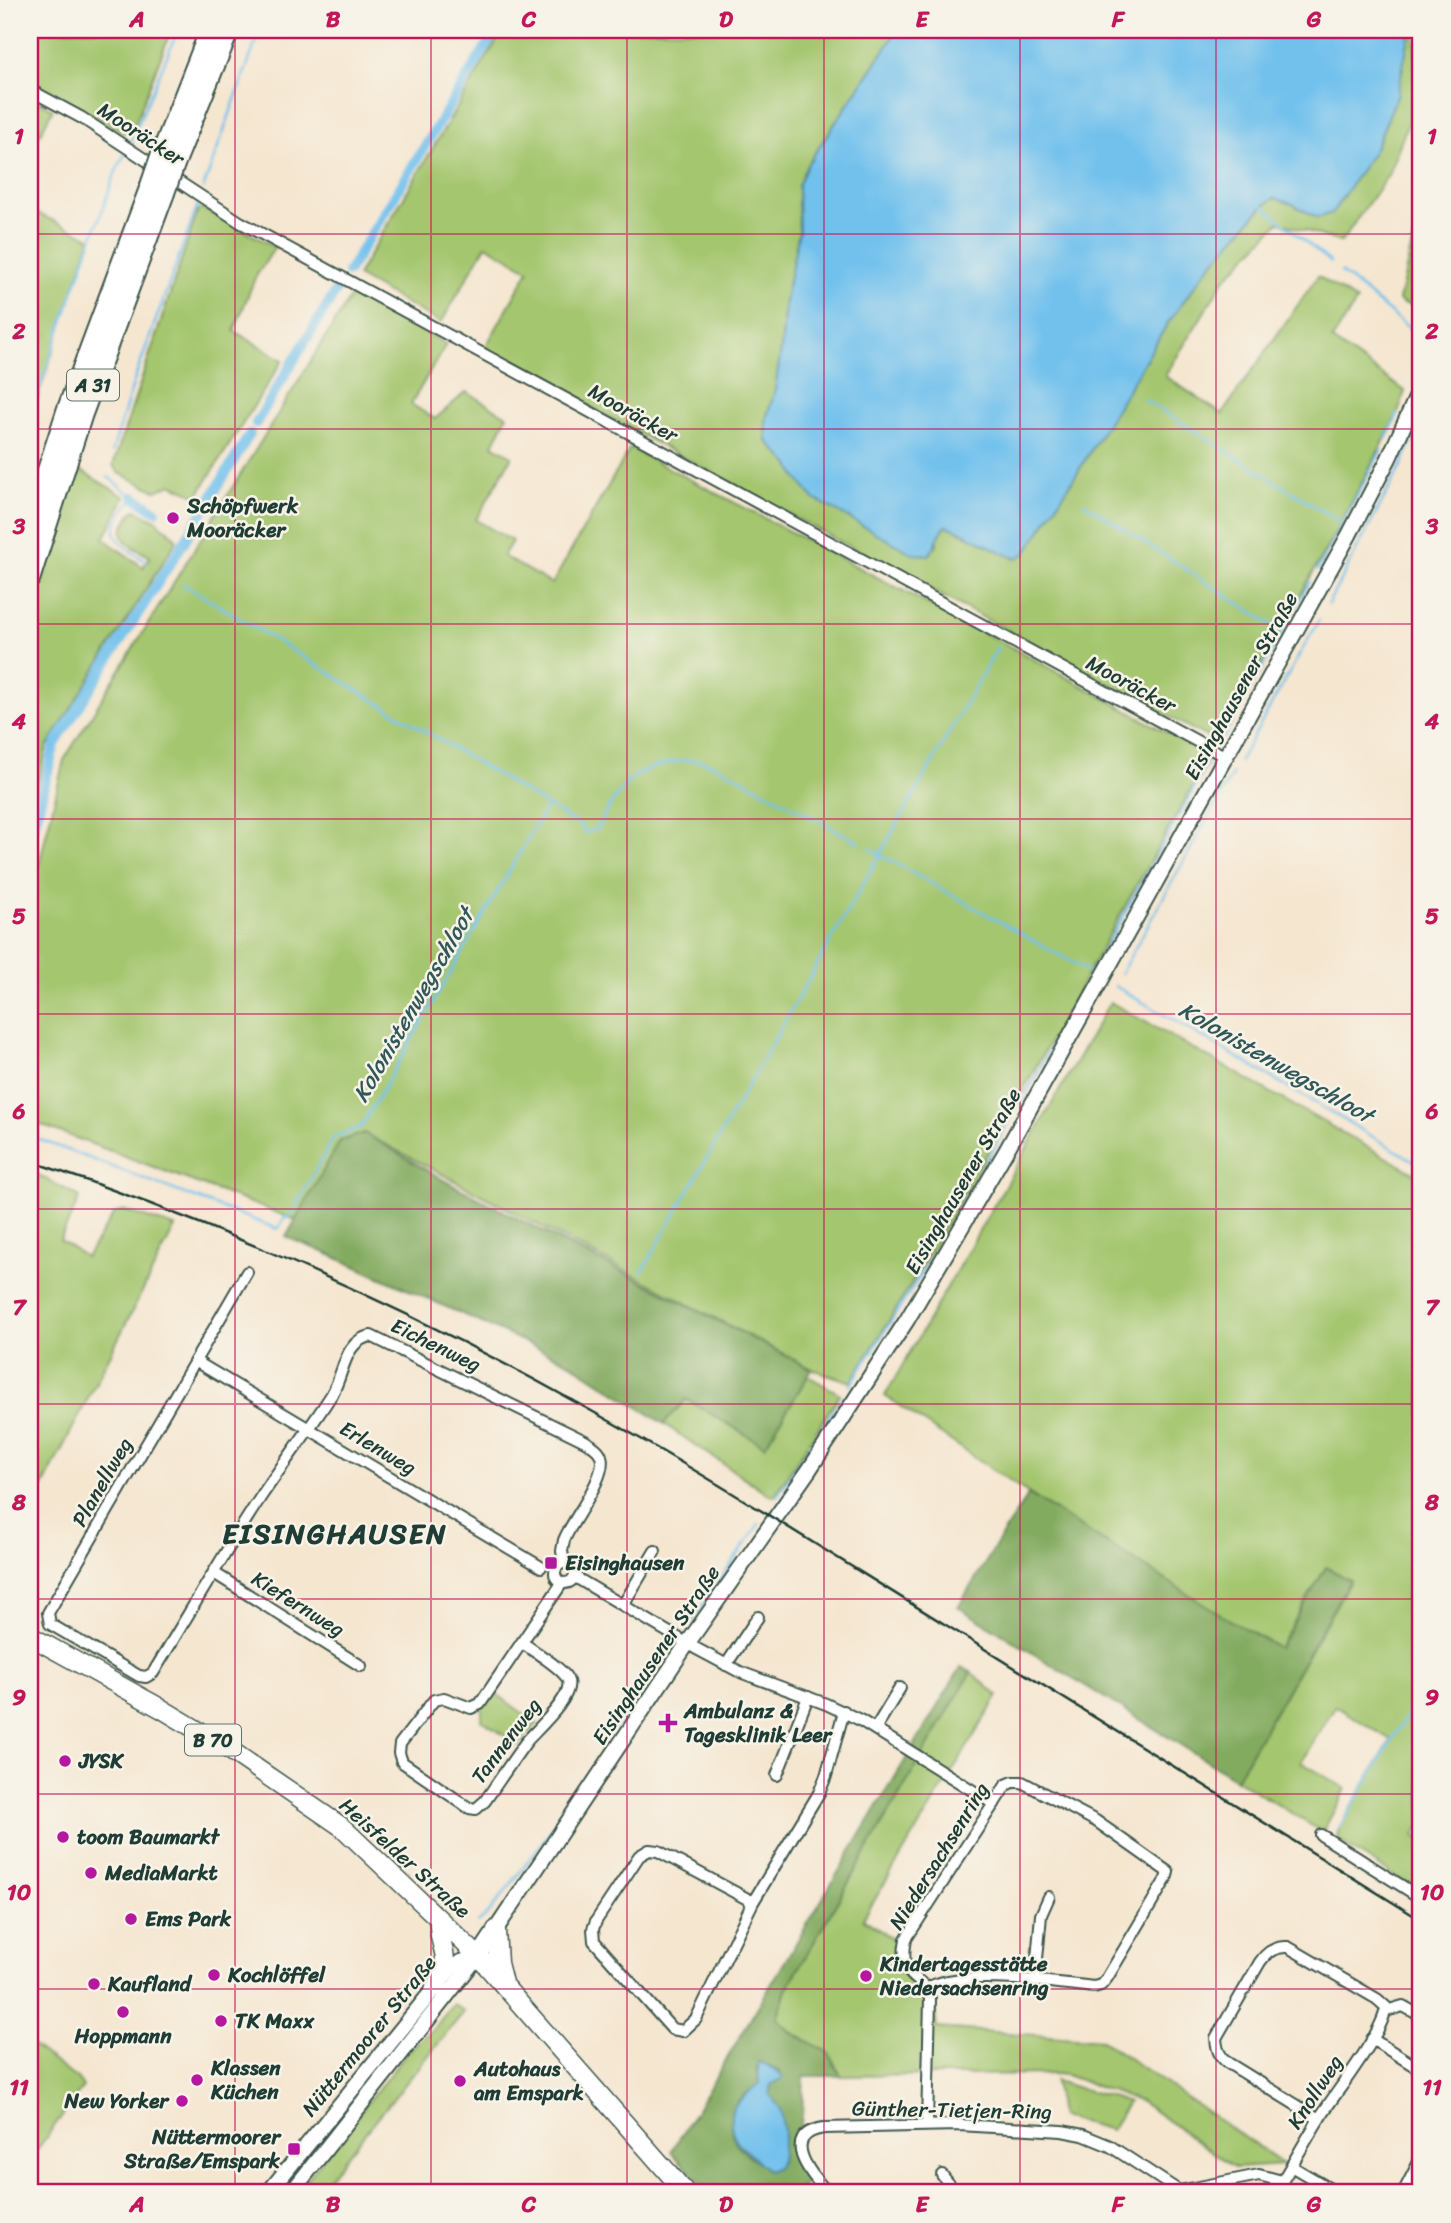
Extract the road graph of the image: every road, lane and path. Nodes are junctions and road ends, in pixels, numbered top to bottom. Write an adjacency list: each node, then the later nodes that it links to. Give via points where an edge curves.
1 (210, 30): 4 (highway, A 31)
2 (229, 30): 4 (highway, A 31)
3 (30, 90): 9 (street, Mooräcker, via 104,132 240,222)
4 (168, 159): 5 (highway, A 31, bridge)
5 (157, 190): 7 (highway, A 31, via 67,410); 8 (highway, A 31)
6 (1421, 387): 9 (street, Eisinghausener Straße, via 1364,507)
7 (30, 524)
8 (30, 578)
9 (1226, 757): 23 (street, Eisinghausener Straße, via 907,1320)
10 (247, 1272): 11 (street, Planellweg)
11 (195, 1361): 12 (street, Erlenweg); 26 (street, Planellweg, via 47,1617 52,1626)
12 (310, 1430): 14 (street, Eichenweg, via 335,1389 350,1349 371,1336 585,1441 600,1452 602,1469 565,1535); 15 (street, Erlenweg); 16 (street, Eichenweg, via 262,1495)
13 (655, 1551): 19 (street)
14 (564, 1563): 17 (street, via 574,1567); 18 (street, via 555,1572)
15 (541, 1567)
16 (214, 1573): 25 (street, Kiefernweg); 26 (street, Eichenweg, via 153,1673)
17 (575, 1577): 18 (street); 19 (street)
18 (562, 1583): 22 (street, Tannenweg)
19 (623, 1605): 23 (street)
20 (758, 1617): 24 (street)
21 (30, 1636): 37 (main road, Heisfelder Straße / B 70, via 162,1709 291,1790 342,1827)
22 (523, 1643): 22 (street, Tannenweg, via 480,1704 471,1708 444,1698 434,1700 400,1744 405,1764 469,1808 485,1801 568,1690 565,1674)
23 (687, 1644): 24 (street); 38 (street, Eisinghausener Straße)
24 (726, 1665): 28 (street)
25 (361, 1666)
26 (139, 1676)
27 (900, 1688): 30 (street)
28 (808, 1698): 29 (street); 31 (street)
29 (844, 1712): 30 (street); 36 (street, via 823,1786)
30 (875, 1729): 32 (street)
31 (777, 1775)
32 (994, 1804): 40 (street, Niedersachsenring, via 1010,1783 1035,1788 1096,1821 1168,1872 1101,1985); 43 (street, Niedersachsenring, via 906,1939 907,1970)
33 (1321, 1835): 35 (street)
34 (1049, 1897): 40 (street, via 1041,1915)
35 (1421, 1898)
36 (753, 1902): 36 (street, via 696,2019 683,2031 668,2025 594,1941 596,1921 639,1856 649,1850)
37 (439, 1920): 39 (main road, Heisfelder Straße / B 70); 42 (main road, via 446,1960)
38 (496, 1930): 39 (street, Eisinghausener Straße); 41 (main road)
39 (478, 1956): 41 (main road, Heisfelder Straße / B 70); 42 (street, Nüttermoorer Straße, via 456,1964); 58 (street, Nüttermoorer Straße)
40 (1035, 1981): 43 (street, Niedersachsenring, via 976,1979 942,1982)
41 (504, 1986): 59 (main road, Heisfelder Straße / B 70)
42 (435, 1987): 57 (street, Nüttermoorer Straße)
43 (927, 1989): 49 (street)
44 (1386, 2009): 45 (street, via 1403,2006); 46 (street, Knollweg); 48 (street, via 1377,1999 1288,1947 1268,1952 1260,1962 1216,2038 1220,2057)
45 (1421, 2016)
46 (1372, 2039): 47 (street); 48 (street, Knollweg)
47 (1421, 2070)
48 (1319, 2119): 51 (street, Knollweg)
49 (927, 2125): 54 (street, Günther-Tietjen-Ring, via 813,2131 802,2144 801,2154); 56 (street, Günther-Tietjen-Ring, via 1049,2129 1083,2135 1110,2146)
50 (1421, 2158): 64 (street)
51 (1291, 2166): 53 (street, Knollweg); 63 (street)
52 (942, 2175): 61 (street)
53 (1282, 2181): 56 (street, Günther-Tietjen-Ring, via 1259,2175); 62 (street, Knollweg)
54 (819, 2183): 55 (street); 60 (street, Günther-Tietjen-Ring)
55 (810, 2192)
56 (1178, 2192)
57 (268, 2193)
58 (291, 2193)
59 (685, 2193)
60 (828, 2193)
61 (956, 2193)
62 (1275, 2193)
63 (1337, 2193)
64 (1402, 2193)

